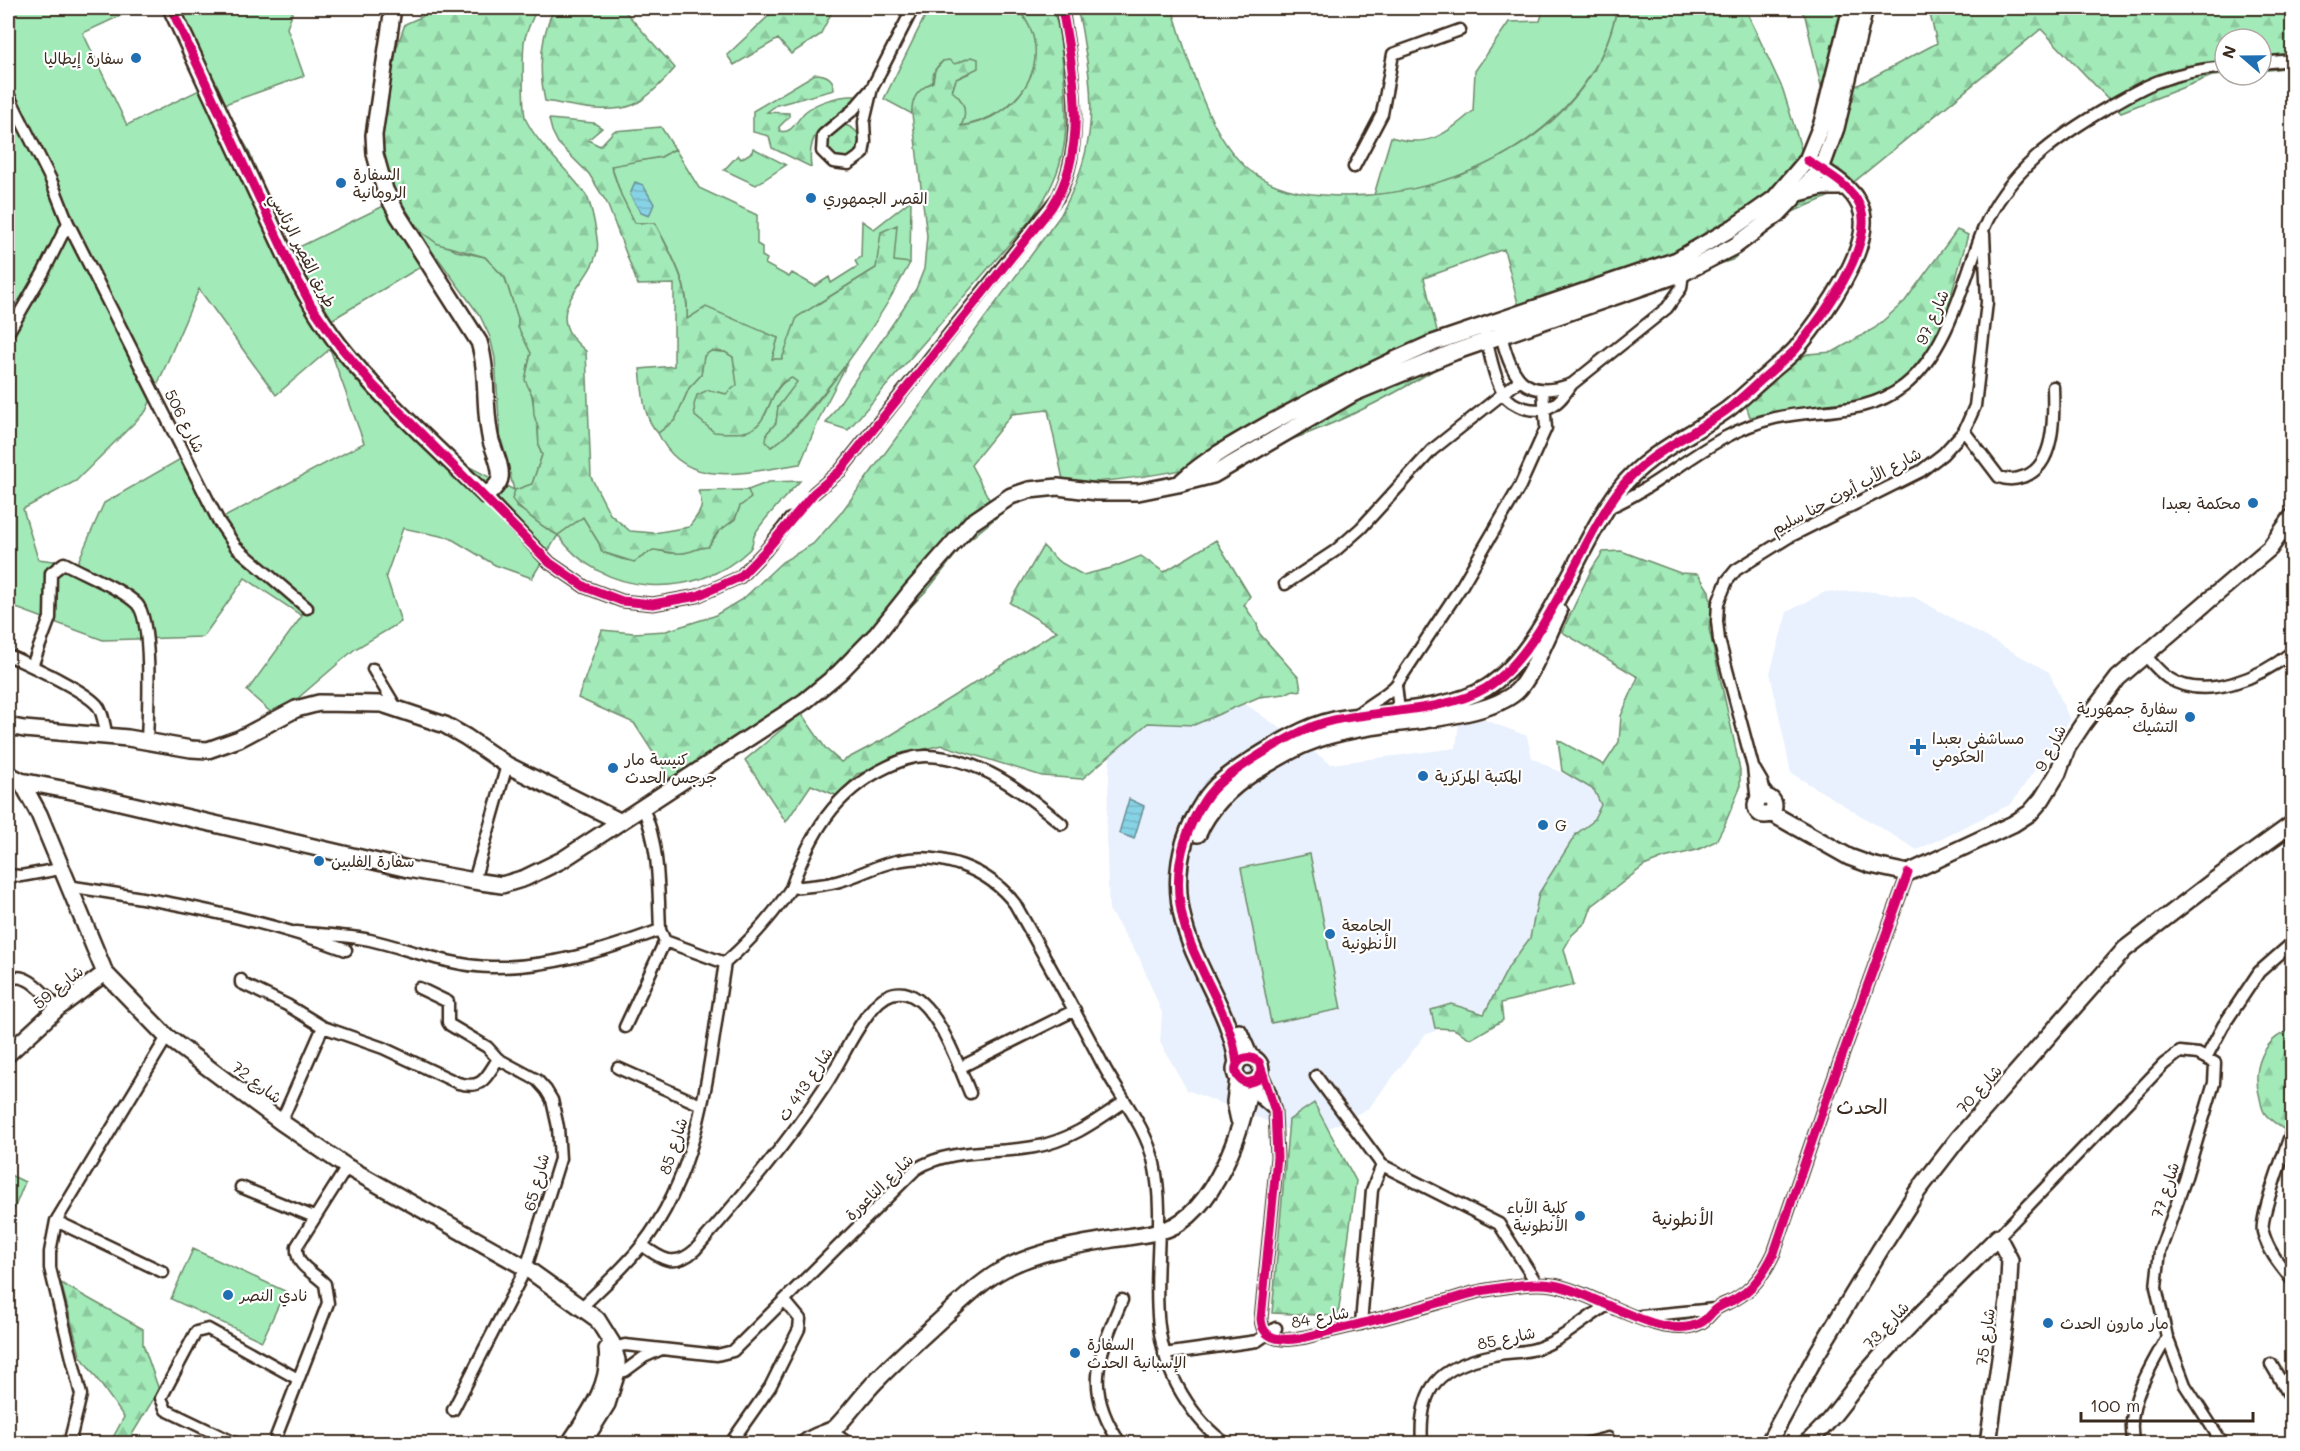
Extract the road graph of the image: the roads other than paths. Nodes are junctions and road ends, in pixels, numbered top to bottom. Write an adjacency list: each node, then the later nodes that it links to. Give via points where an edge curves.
1 (171, 8): 34 (street, طريق القصر الرئاسي, via 311,305 373,385)
2 (393, 8): 34 (street, via 374,135 375,154 385,190 398,215 478,342 484,360 489,431 500,474 498,484)
3 (913, 8): 11 (street)
4 (1062, 8): 33 (street, via 1072,78 1074,131 1069,171 1058,197 840,471)
5 (1851, 8): 13 (street, via 1822,123)
6 (1865, 8): 15 (street, via 1836,128)
7 (1460, 30): 14 (street, via 1393,54 1382,114)
8 (2292, 60): 9 (street)
9 (2273, 62)
10 (2213, 68): 19 (street, شارع 97, via 2156,82 2064,135 2027,165 2008,187)
11 (872, 88): 11 (street, via 823,135 822,151 833,162 849,165 862,154)
12 (8, 94): 18 (street, شارع 506)
13 (1807, 160): 15 (street); 20 (street, via 1774,199)
14 (1354, 167)
15 (1821, 169): 16 (street); 17 (street)
16 (1845, 187): 17 (street); 35 (street, via 1862,212 1860,247 1828,304 1794,351 1728,409 1659,453 1626,481)
17 (1799, 193): 20 (street, via 1757,232 1735,246)
18 (68, 223): 22 (street); 39 (street, شارع 506, via 219,522 236,547)
19 (1984, 228): 32 (street, شارع الأب أبوت حنا سليم, via 1987,302 1975,406); 35 (street, شارع 97, via 1946,329 1920,371 1904,386 1886,397 1847,410 1775,418 1734,432 1689,458 1663,479)
20 (1680, 267): 21 (street); 26 (street, via 1680,288 1667,308)
21 (1493, 332): 23 (street); 24 (street); 57 (street, via 1433,343 1396,359 1205,460 1178,484 1138,492 1042,488 1011,496 971,523 839,673 758,734)
22 (8, 333)
23 (1509, 358): 24 (street); 25 (street)
24 (1493, 364): 29 (street)
25 (1520, 380): 28 (street); 29 (street)
26 (1572, 384): 28 (street); 31 (street, via 1562,398)
27 (2054, 387): 32 (street, via 2048,449 2032,473 2012,480 1999,477)
28 (1538, 390): 30 (street); 31 (street)
29 (1504, 394): 30 (street); 38 (street, via 1432,450 1352,536)
30 (1527, 408): 31 (street)
31 (1546, 409): 45 (street, via 1544,435 1520,486 1461,587)
32 (1964, 431): 56 (street, شارع الأب أبوت حنا سليم, via 1944,454 1921,471 1790,537 1736,570 1727,581 1718,603 1719,640)
33 (814, 493)
34 (486, 496): 37 (street, via 550,563 585,587 622,601 653,604 697,596 741,577)
35 (1611, 507): 47 (street, via 1540,627 1501,677 1472,696); 53 (street, via 1532,667 1515,693 1469,712 1310,742)
36 (2292, 517): 42 (street, شارع 9, via 2270,548)
37 (790, 519)
38 (1285, 584)
39 (307, 608)
40 (2292, 652): 42 (street, via 2276,665 2241,680 2206,688 2193,688 2168,678)
41 (8, 655): 43 (street)
42 (2145, 655): 63 (street, شارع 9, via 2118,678 2083,724 2067,748 2051,786 2030,813)
43 (32, 666): 50 (street, via 98,706); 51 (street, via 50,618 51,573 64,563 123,595 138,605 145,621)
44 (373, 669): 46 (street)
45 (1396, 685): 47 (street); 48 (street)
46 (397, 709): 51 (street, via 382,704 319,703 208,750); 52 (street, via 445,725)
47 (1399, 710): 48 (street)
48 (1355, 716): 53 (street, via 1330,721 1271,748)
49 (8, 726): 50 (street)
50 (107, 736): 51 (street)
51 (147, 741)
52 (507, 765): 59 (street); 65 (street)
53 (1236, 777): 88 (street, via 1203,822 1193,843 1187,892 1197,943)
54 (14, 778): 55 (street); 58 (street, شارع 72)
55 (63, 789): 58 (street, via 46,797); 65 (street)
56 (1767, 805): 63 (street, via 1786,812 1823,842 1849,856 1871,866)
57 (642, 806): 59 (street); 68 (street, via 655,846)
58 (39, 814): 62 (street, شارع 72)
59 (619, 821): 65 (street, via 562,860 525,878 502,885)
60 (1062, 824): 67 (street, via 1025,793 982,769 942,758 910,757 870,775 836,804 806,850)
61 (2292, 824): 136 (street, شارع 70, via 2125,949 1958,1139 1886,1240)
62 (60, 869): 64 (street); 66 (street, شارع 72)
63 (1908, 873): 109 (street, شارع 84, via 1766,1271 1740,1297 1715,1309 1636,1316)
64 (8, 875)
65 (474, 881)
66 (67, 886): 69 (street, via 128,895); 74 (street, شارع 72)
67 (791, 888): 73 (street, via 772,917); 79 (street, via 835,883 912,858 972,869 1003,888 1015,904)
68 (660, 930): 69 (street, via 548,963 490,967 367,940); 70 (street)
69 (297, 932): 72 (street)
70 (665, 941): 73 (street); 81 (street)
71 (2292, 943): 84 (street, via 2259,972)
72 (346, 950)
73 (724, 963): 92 (street, شارع 85)
74 (105, 972): 78 (street, شارع 59); 82 (street, شارع 72)
75 (241, 980): 80 (street)
76 (8, 981): 78 (street, via 22,977)
77 (419, 988): 85 (street, شارع 65, via 448,1002 450,1025 487,1047)
78 (58, 1008): 83 (street, شارع 59)
79 (1075, 1010): 87 (street); 91 (street)
80 (323, 1027): 85 (street, via 383,1048 471,1087 480,1084); 93 (street)
81 (625, 1027)
82 (167, 1037): 93 (street, شارع 72); 99 (street)
83 (8, 1054)
84 (2206, 1058): 101 (street, via 2180,1052 2164,1064); 113 (street, شارع 77, via 2215,1063 2214,1083 2160,1251 2156,1287)
85 (498, 1059): 103 (street, شارع 65, via 537,1080 546,1090 559,1135 560,1159)
86 (618, 1068): 92 (street)
87 (959, 1068): 90 (street, شارع 413 ت); 102 (street, شارع 413 ت, via 945,1036 922,1004 905,993 885,997 873,1007 826,1085 784,1142 695,1250 677,1261 656,1255)
88 (1248, 1073): 100 (street, via 1235,1102 1239,1123 1216,1182 1190,1213); 112 (street, شارع 84, via 1272,1098 1275,1111 1277,1156 1262,1312)
89 (1316, 1076): 95 (street)
90 (970, 1093)
91 (1124, 1102): 100 (street, via 1143,1130 1154,1163); 108 (street, شارع الناعورة, via 1084,1130 1056,1142 926,1162 899,1184)
92 (701, 1105): 102 (street, شارع 85, via 688,1158 672,1197)
93 (281, 1122): 96 (street, شارع 72)
94 (2292, 1130): 105 (street, via 2264,1212 2262,1230 2270,1250)
95 (1383, 1165): 106 (street, via 1499,1224); 111 (street, via 1372,1190)
96 (347, 1167): 98 (street); 103 (street, شارع 72)
97 (241, 1187): 98 (street)
98 (314, 1217): 119 (street, via 296,1255 306,1269 324,1281 328,1294 324,1316 305,1346)
99 (56, 1221): 104 (street); 125 (street, via 50,1268 81,1395)
100 (1159, 1231): 116 (street, via 1156,1313); 122 (street, via 1085,1243 1033,1256 1002,1270 928,1332)
101 (1998, 1237): 137 (street, شارع 73, via 1892,1344); 138 (street, شارع 75, via 2010,1260 2009,1291)
102 (642, 1245): 110 (street, شارع 85)
103 (526, 1268): 110 (street, شارع 72); 121 (street, شارع 65)
104 (163, 1272)
105 (2292, 1280)
106 (1537, 1284): 109 (street, شارع 84, via 1569,1289); 111 (street, شارع 84, via 1474,1292)
107 (1122, 1300): 132 (street, via 1098,1361 1097,1388 1108,1423)
108 (785, 1301): 114 (street, شارع الناعورة, via 733,1351 717,1355); 129 (street, via 800,1319 799,1329 770,1387)
109 (1606, 1306): 134 (street, شارع 85, via 1535,1349 1477,1359 1443,1375 1426,1396 1421,1419)
110 (584, 1310): 115 (street, شارع 72, via 597,1319); 115 (street, via 607,1350)
111 (1360, 1324): 112 (street, شارع 84, via 1298,1338)
112 (1272, 1331): 116 (street, via 1257,1341)
113 (2167, 1337): 139 (street, via 2136,1401 2132,1419); 140 (street, via 2185,1384)
114 (662, 1349): 115 (street, شارع الناعورة); 118 (street)
115 (621, 1350): 118 (street); 118 (street, via 640,1352); 127 (street, via 597,1402)
116 (1164, 1354): 133 (street, via 1195,1415)
117 (2271, 1364): 120 (street)
118 (628, 1367): 128 (street)
119 (298, 1379): 124 (street); 126 (street, via 208,1329 196,1332 161,1398 166,1410)
120 (2292, 1400)
121 (453, 1410)
122 (828, 1432): 130 (street); 131 (street)
123 (1608, 1438): 135 (street)
124 (273, 1441)
125 (69, 1443)
126 (237, 1443)
127 (569, 1443)
128 (582, 1443)
129 (730, 1443)
130 (804, 1443)
131 (845, 1443)
132 (1121, 1443)
133 (1227, 1443)
134 (1422, 1443)
135 (1584, 1443)
136 (1768, 1443)
137 (1805, 1443)
138 (1988, 1443)
139 (2134, 1443)
140 (2223, 1443)

